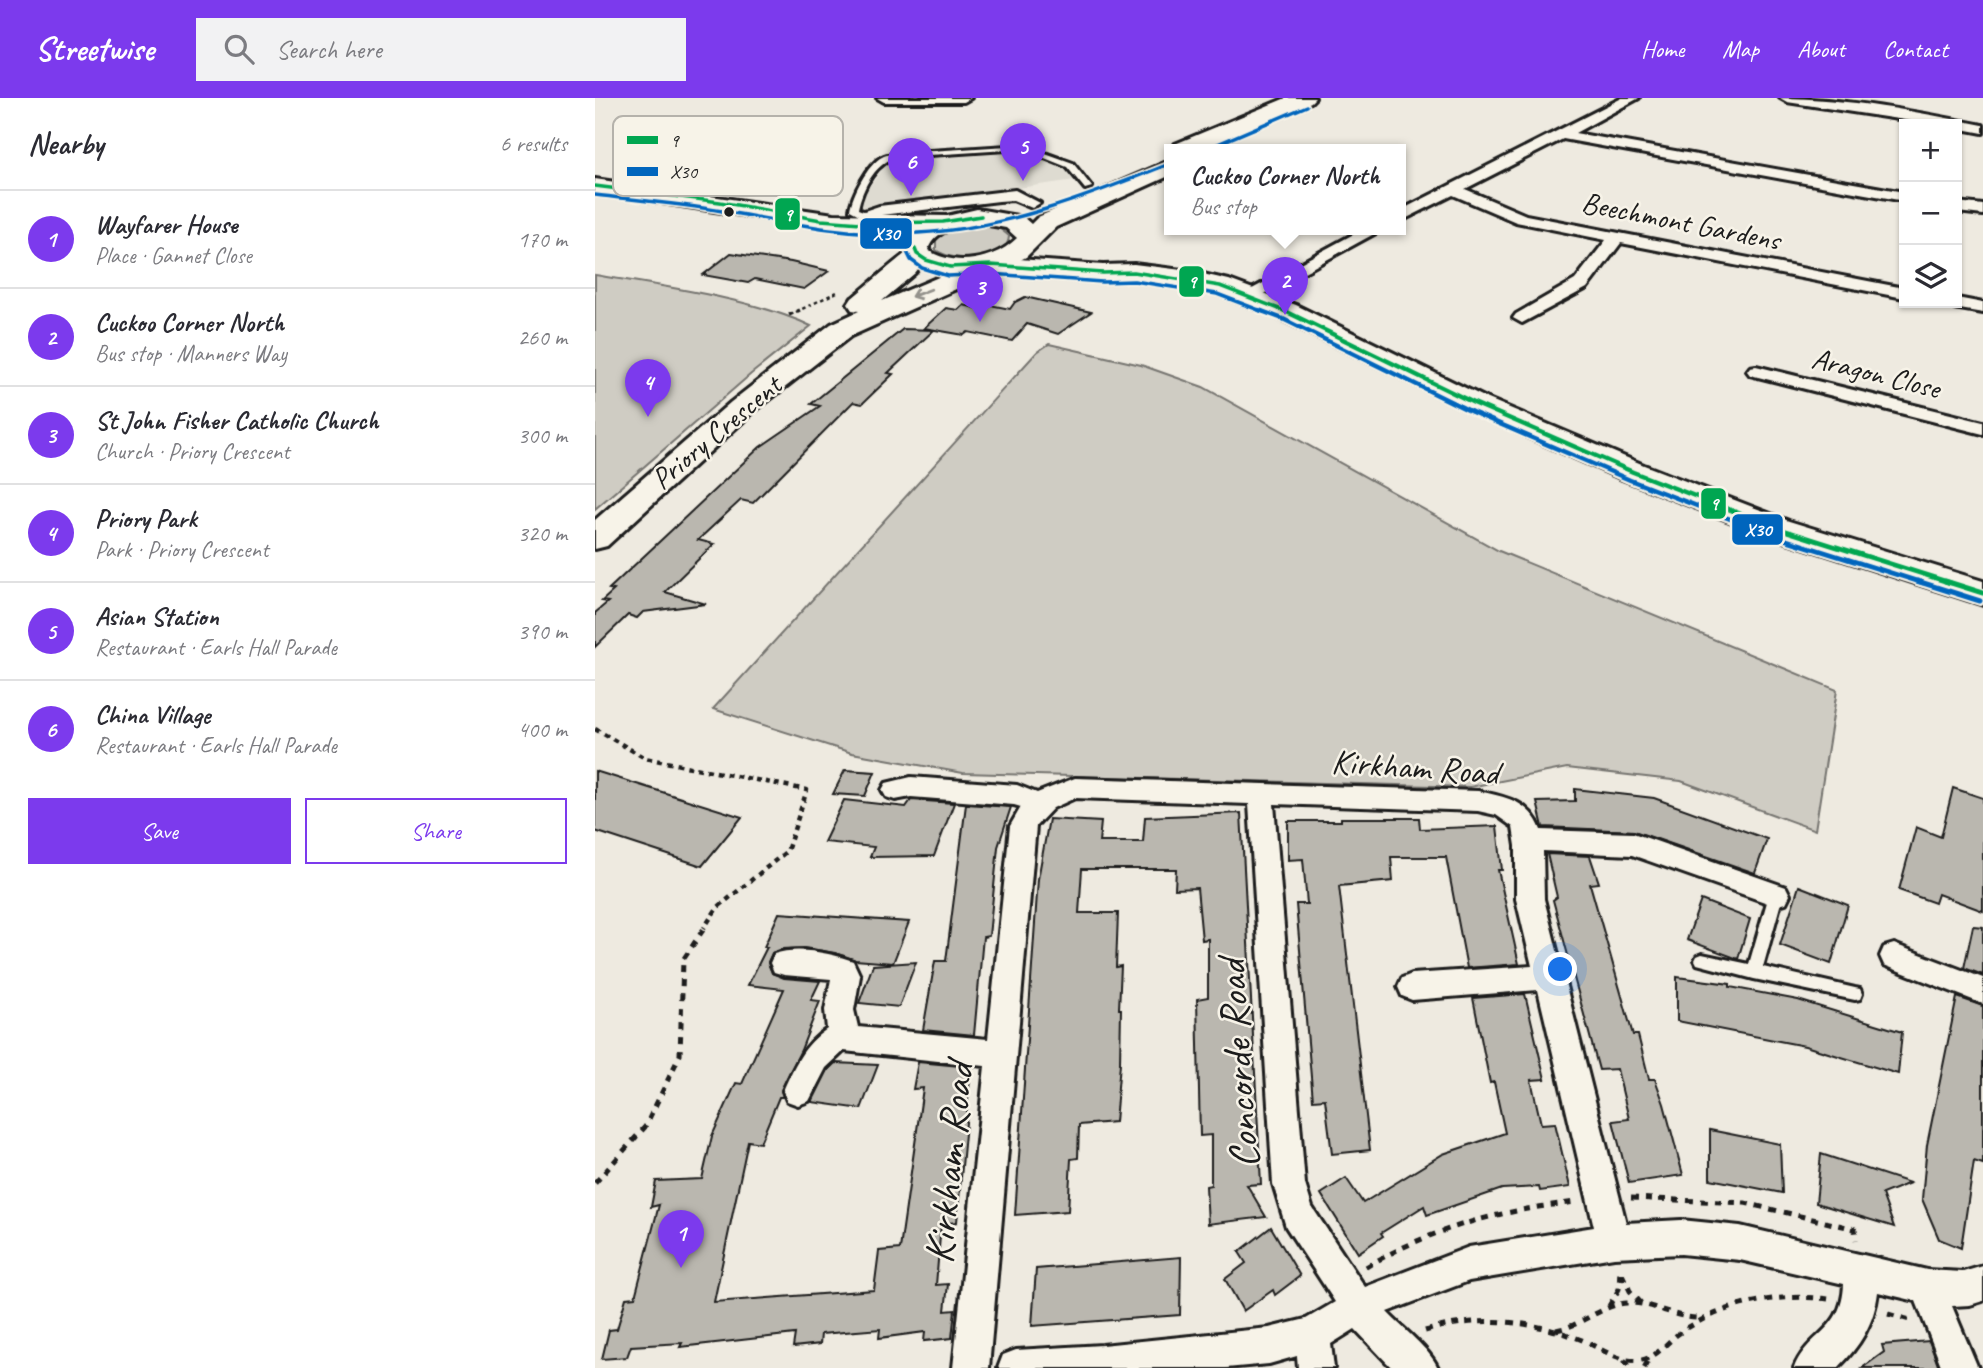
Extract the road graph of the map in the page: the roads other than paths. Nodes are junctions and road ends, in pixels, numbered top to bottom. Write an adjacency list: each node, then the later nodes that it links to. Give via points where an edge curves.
1 (884, 98): 2 (street)
2 (964, 98)
3 (1632, 98): 9 (street)
4 (1787, 98): 6 (street)
5 (1313, 101): 10 (main road); 11 (main road)
6 (1924, 119)
7 (1962, 125): 8 (street)
8 (1983, 128)
9 (1564, 135): 17 (street); 20 (street)
10 (1197, 144)
11 (1225, 144)
12 (1164, 157): 15 (main road)
13 (1164, 171): 29 (main road, Priory Crescent, via 1057,217)
14 (595, 186): 16 (main road)
15 (1088, 187): 21 (main road); 26 (lane, via 1070,165 1023,147 899,155 882,160 853,205)
16 (613, 188)
17 (1452, 189): 24 (street); 30 (street, Beechmont Gardens, via 1522,219)
18 (595, 196): 31 (main road, via 721,213)
19 (673, 196): 26 (main road, via 821,220)
20 (1899, 196)
21 (1032, 203): 25 (main road); 26 (street, via 1007,195)
22 (1962, 207): 23 (street)
23 (1983, 210)
24 (1406, 213)
25 (977, 216): 27 (main road); 29 (main road, via 1013,222)
26 (863, 219): 27 (main road)
27 (943, 222): 31 (main road, Priory Crescent, via 922,235)
28 (1364, 235): 35 (street)
29 (1030, 237): 32 (main road, Priory Crescent, via 1008,258); 33 (main road, via 1057,253)
30 (1617, 237): 34 (street, Beechmont Gardens); 38 (street, via 1581,284)
31 (916, 252): 32 (main road, via 950,267); 39 (main road, Priory Crescent, via 906,268 857,308)
32 (988, 266): 33 (main road); 39 (main road, Priory Crescent, one-way to 39)
33 (1133, 272): 35 (main road, via 1190,279)
34 (1899, 292)
35 (1249, 295): 43 (main road, via 1476,404 1621,467 1777,528)
36 (1962, 304): 37 (street)
37 (1983, 308)
38 (1522, 318)
39 (841, 330): 42 (main road, Priory Crescent, via 741,408)
40 (1756, 372): 41 (street, Aragon Close)
41 (1983, 428)
42 (595, 538)
43 (1983, 593)
44 (895, 790): 46 (street, via 911,787 1017,795)
45 (1261, 796): 46 (street, Kirkham Road, via 1075,788); 47 (street, Kirkham Road, via 1497,803 1523,816); 64 (street, Concorde Road, via 1289,1184 1298,1215)
46 (1038, 804): 58 (street, Kirkham Road, via 1023,826)
47 (1529, 840): 48 (street, via 1633,845); 53 (street, Kirkham Road, via 1529,889)
48 (1776, 895): 52 (lane)
49 (1894, 956): 55 (street)
50 (1702, 960): 52 (lane)
51 (784, 963): 57 (street, via 843,970 846,976 838,1018)
52 (1754, 972): 56 (lane)
53 (1549, 977): 54 (street); 60 (street, Kirkham Road)
54 (1412, 987)
55 (1983, 991)
56 (1855, 994)
57 (844, 1035): 58 (street, via 859,1042); 59 (street, via 815,1055)
58 (1002, 1054): 68 (street, Kirkham Road)
59 (798, 1091)
60 (1614, 1240): 61 (street, via 1681,1237 1740,1243); 64 (street, via 1469,1264)
61 (1863, 1271): 63 (street); 70 (street, via 1860,1306 1850,1332)
62 (1983, 1283): 63 (street, via 1952,1289)
63 (1927, 1287): 71 (street)
64 (1358, 1307): 65 (street); 66 (street, Concorde Road)
65 (1315, 1351): 67 (street, via 1269,1346)
66 (1410, 1359)
67 (1102, 1365): 69 (street)
68 (971, 1368)
69 (1016, 1368)
70 (1812, 1368)
71 (1960, 1368)

